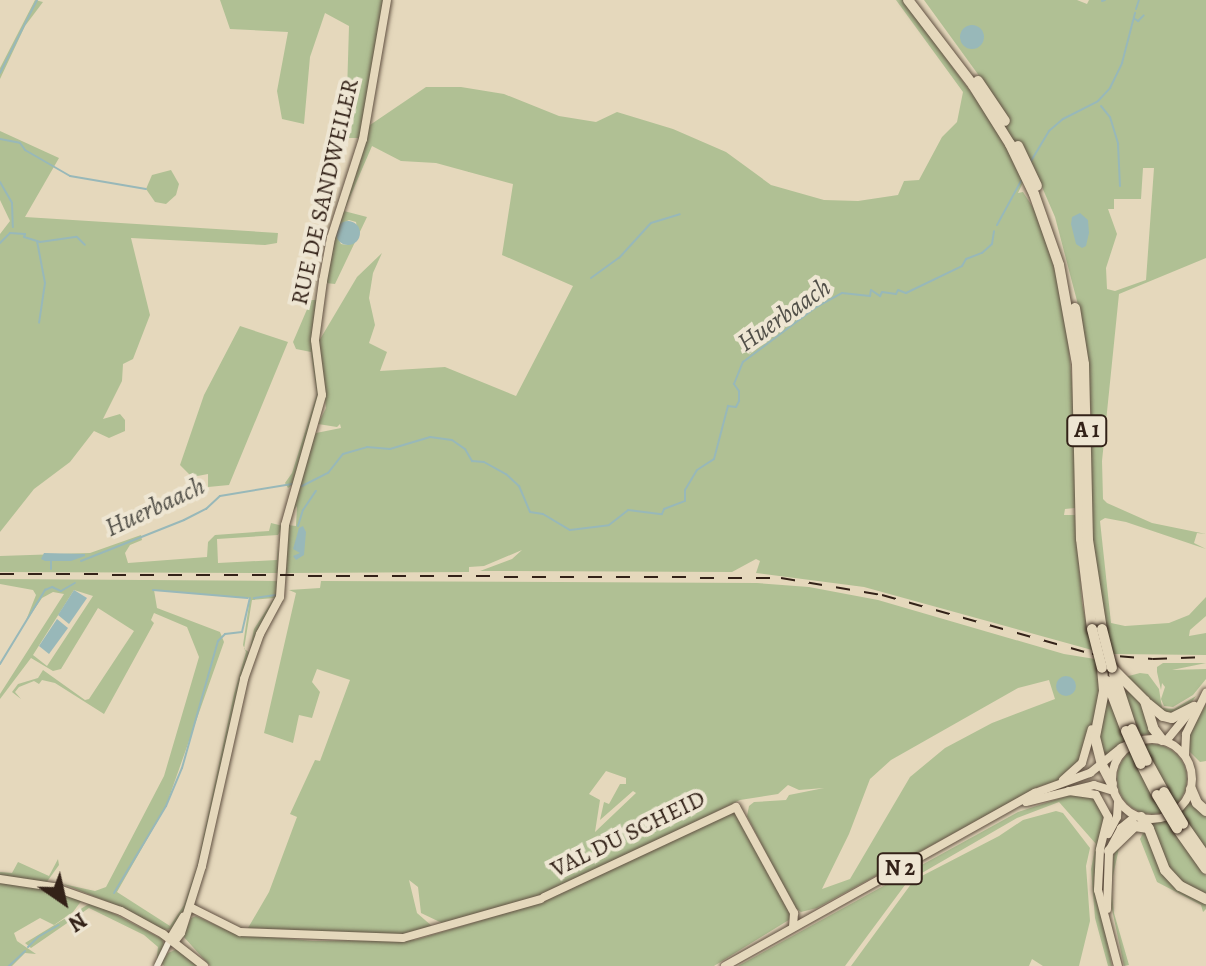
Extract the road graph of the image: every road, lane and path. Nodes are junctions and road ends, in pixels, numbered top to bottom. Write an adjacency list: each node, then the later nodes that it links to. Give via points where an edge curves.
1 (387, 0): 30 (main road, RUE DE SANDWEILER, via 363,139 328,253 315,340 322,395 283,533 280,597 260,634 239,695)
2 (908, 0): 4 (highway, A 1)
3 (917, 0): 4 (highway, A 1)
4 (996, 113): 5 (highway, A 1, bridge, via 1031,170 1065,290 1077,364 1081,539)
5 (1107, 668): 7 (highway); 8 (highway, N 2); 22 (highway, A 1, bridge, via 1144,763)
6 (1206, 693): 9 (main road); 12 (main road, via 1186,734)
7 (1145, 701): 9 (highway, via 1166,717); 10 (highway, via 1153,728)
8 (1100, 705): 13 (highway, N 2, via 1095,737); 17 (main road, N 2, via 1079,768)
9 (1194, 707): 10 (main road)
10 (1164, 740): 11 (main road); 12 (main road)
11 (1137, 741): 13 (main road, N 2); 14 (main road, via 1117,758)
12 (1185, 755): 15 (main road)
13 (1102, 765): 14 (highway, N 2); 17 (main road, N 2)
14 (1113, 788): 16 (main road, N 2, via 1094,785); 18 (main road)
15 (1191, 789): 20 (highway); 21 (main road, via 1185,802 1168,815)
16 (1069, 791): 19 (main road, N 2); 26 (main road, via 1091,793 1107,812)
17 (1035, 793): 19 (main road, N 2)
18 (1118, 801): 21 (main road); 26 (main road, via 1117,817)
19 (1013, 807): 32 (main road, N 2)
20 (1206, 811)
21 (1138, 817): 23 (highway); 24 (main road, via 1123,826)
22 (1180, 826): 25 (highway, A 1); 27 (highway, A 1)
23 (1149, 829): 24 (highway, via 1135,826); 29 (highway, via 1165,870 1180,886)
24 (1109, 851): 33 (main road)
25 (1206, 857)
26 (1099, 859): 33 (main road, via 1098,890)
27 (1206, 869)
28 (0, 879): 36 (main road, via 87,897)
29 (1206, 899)
30 (190, 907): 31 (main road, VAL DU SCHEID, via 240,932 403,938 542,898 731,807 740,810); 35 (main road, RUE DE SANDWEILER)
31 (794, 913): 32 (main road); 34 (main road)
32 (812, 917): 34 (main road, N 2)
33 (1108, 926): 40 (main road)
34 (793, 927): 39 (main road, N 2)
35 (178, 931): 36 (main road, RUE DE SANDWEILER); 37 (main road)
36 (172, 941): 37 (main road); 38 (street); 38 (street)
37 (203, 965)
38 (158, 966)
39 (725, 966)
40 (1118, 966)

